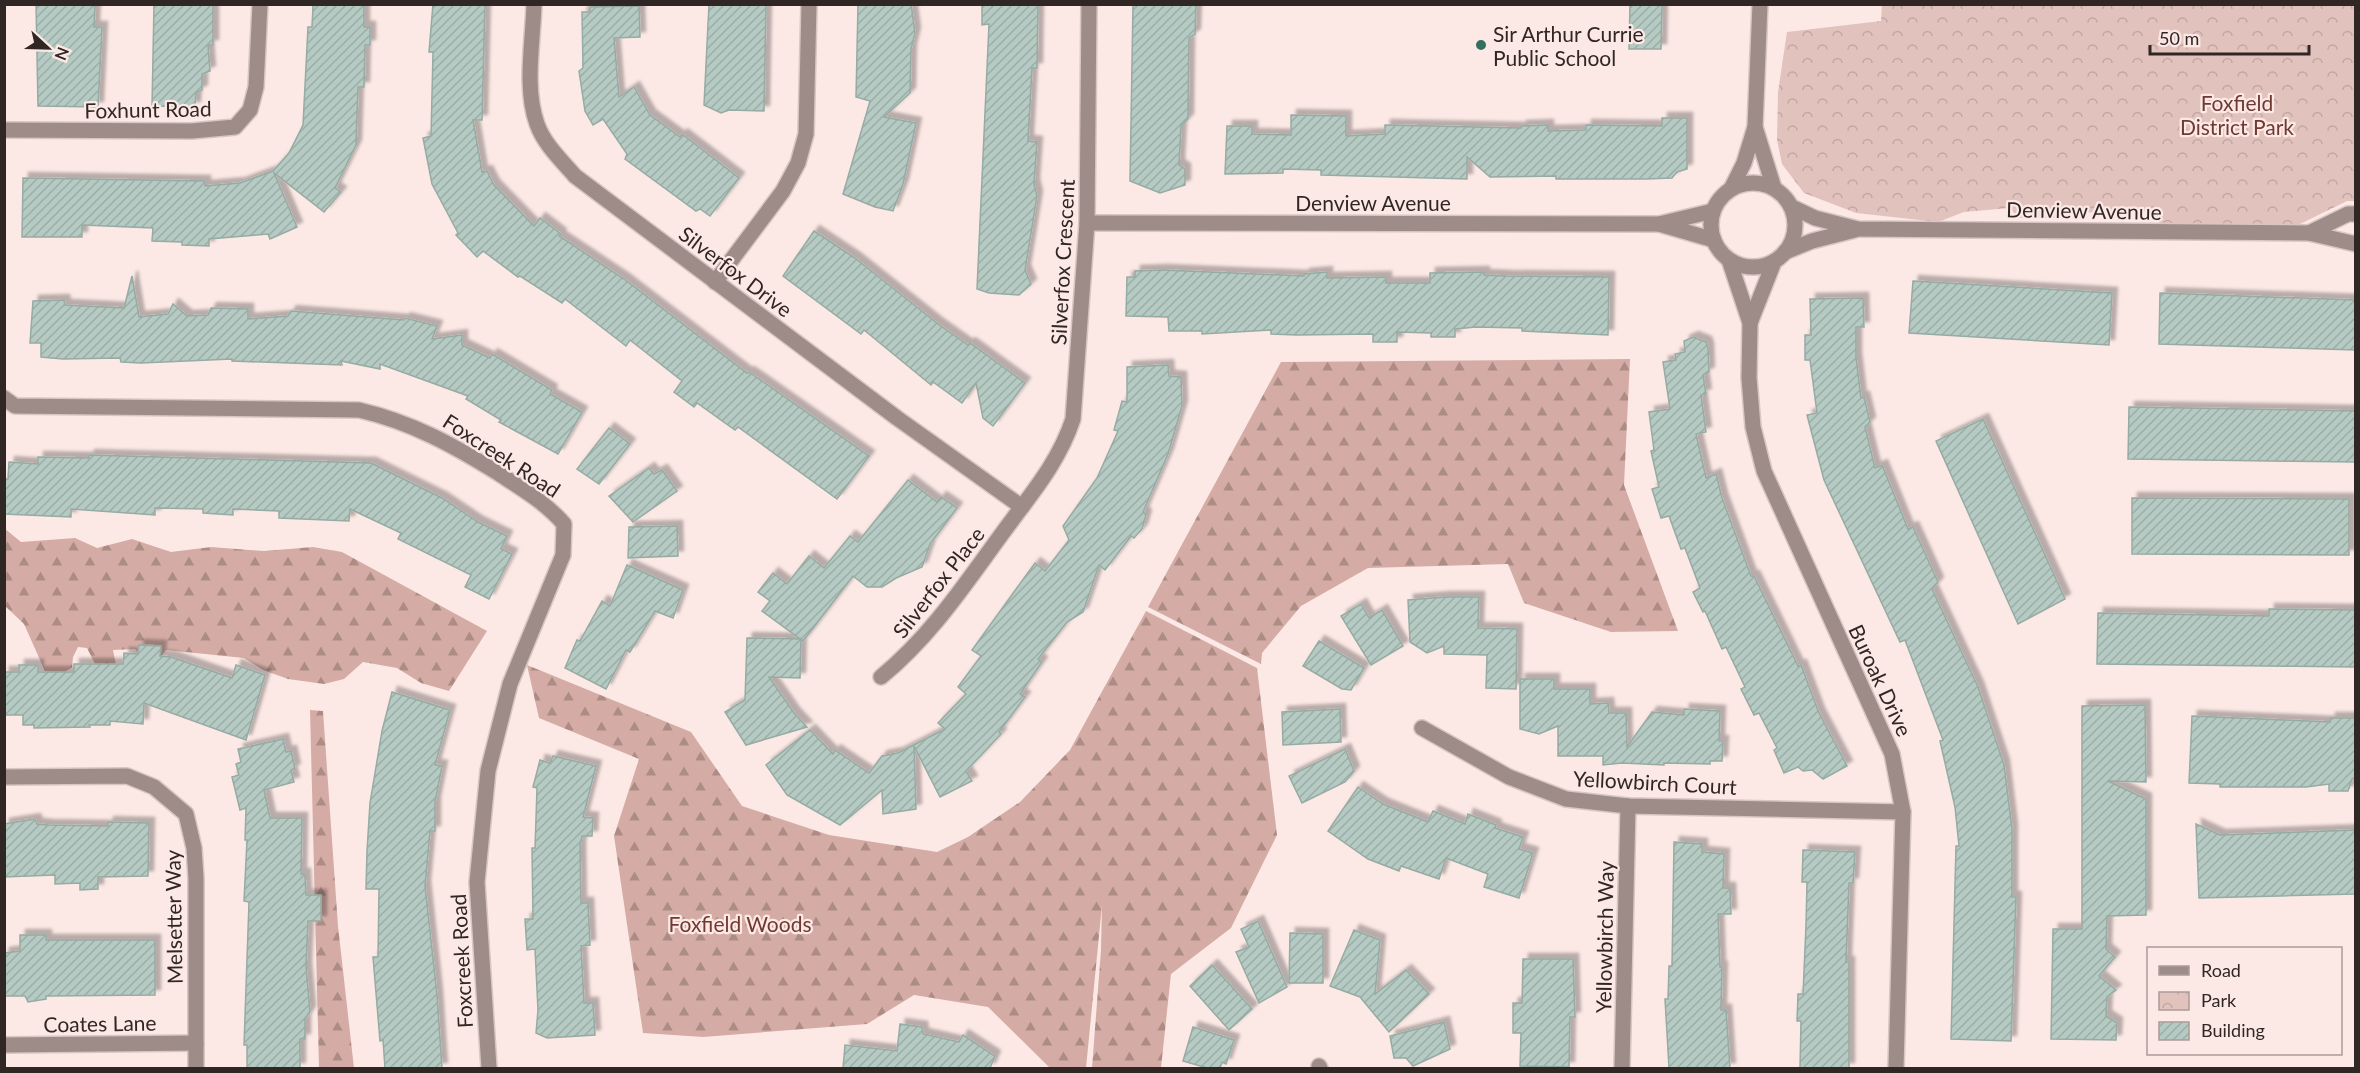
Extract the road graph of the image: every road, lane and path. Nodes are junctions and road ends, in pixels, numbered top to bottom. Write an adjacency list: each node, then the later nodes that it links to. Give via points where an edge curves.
1 (260, 4): 7 (street, Foxhunt Road, via 256,87 250,110 235,128)
2 (534, 4): 21 (street, Silverfox Drive, via 531,103 552,150 575,176)
3 (809, 4): 21 (street, via 806,134 798,163 783,191)
4 (1089, 4): 13 (street, Silverfox Crescent)
5 (1760, 4): 6 (street)
6 (1755, 127): 8 (street); 9 (street)
7 (4, 130)
8 (1774, 188): 9 (street, via 1752,182); 10 (street)
9 (1731, 189): 11 (street)
10 (1792, 207): 15 (street, Denview Avenue, via 1815,218); 19 (street, via 1795,231)
11 (1713, 211): 14 (street, Denview Avenue); 17 (street)
12 (2355, 214): 16 (street, Denview Avenue)
13 (1088, 223): 14 (street, Denview Avenue); 24 (street, Silverfox Crescent, via 1073,419 1065,442)
14 (1659, 224): 17 (street, Denview Avenue)
15 (1858, 229): 16 (street, Denview Avenue); 19 (street, Denview Avenue, via 1812,242)
16 (2309, 234): 18 (street, Denview Avenue)
17 (1714, 240): 20 (street)
18 (2355, 244)
19 (1780, 257): 20 (street, via 1751,267); 22 (street, Buroak Drive)
20 (1729, 260): 22 (street, Buroak Drive)
21 (715, 282): 24 (street, Silverfox Drive)
22 (1750, 323): 29 (street, Buroak Drive, via 1753,427 1764,471 1892,754)
23 (4, 398): 33 (street, Foxcreek Road, via 15,406 360,410 392,417 470,456 539,499 564,524 563,555 510,684 488,771 477,882)
24 (1022, 507): 25 (street, Silverfox Place, via 940,619 912,652)
25 (881, 677)
26 (1422, 728): 28 (street, Yellowbirch Court, via 1509,777 1566,799)
27 (4, 777): 30 (street, Melsetter Way, via 127,776 154,787 186,814 195,848)
28 (1628, 806): 29 (street, Yellowbirch Court); 34 (street, Yellowbirch Way)
29 (1903, 812): 35 (street, Buroak Drive)
30 (196, 1043): 31 (street, Coates Lane); 32 (street, Melsetter Way)
31 (4, 1045)
32 (196, 1068)
33 (489, 1068)
34 (1622, 1068)
35 (1896, 1068)

